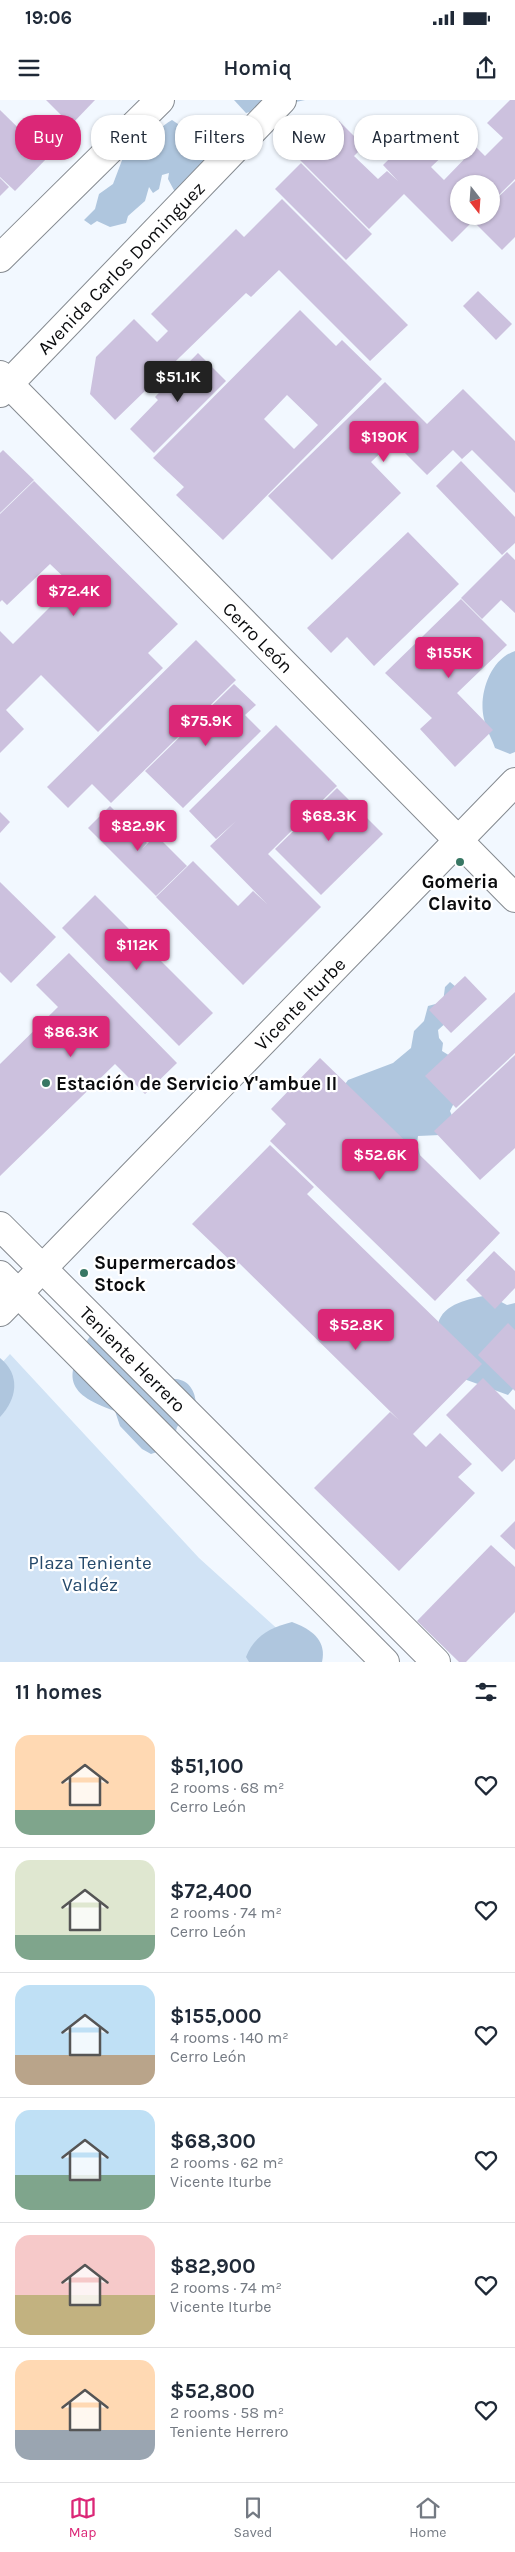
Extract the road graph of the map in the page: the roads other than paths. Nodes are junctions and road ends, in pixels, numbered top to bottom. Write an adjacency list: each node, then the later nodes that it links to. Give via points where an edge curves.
1 (160, 100): 3 (street)
2 (282, 100): 4 (street, Avenida Carlos Dominguez)
3 (0, 258)
4 (3, 384): 6 (street, Cerro León)
5 (515, 782): 6 (street, Vicente Iturbe)
6 (457, 840): 7 (street, Cerro León); 9 (street, Vicente Iturbe)
7 (515, 898)
8 (0, 1226): 9 (street, Teniente Herrero)
9 (42, 1269): 10 (street, Vicente Iturbe); 12 (street, Teniente Herrero)
10 (10, 1284): 11 (street, Vicente Iturbe); 13 (street, Teniente Herrero)
11 (0, 1312)
12 (265, 1491): 13 (street); 15 (street, Teniente Herrero)
13 (240, 1516): 14 (street, Teniente Herrero)
14 (385, 1662)
15 (436, 1662)

